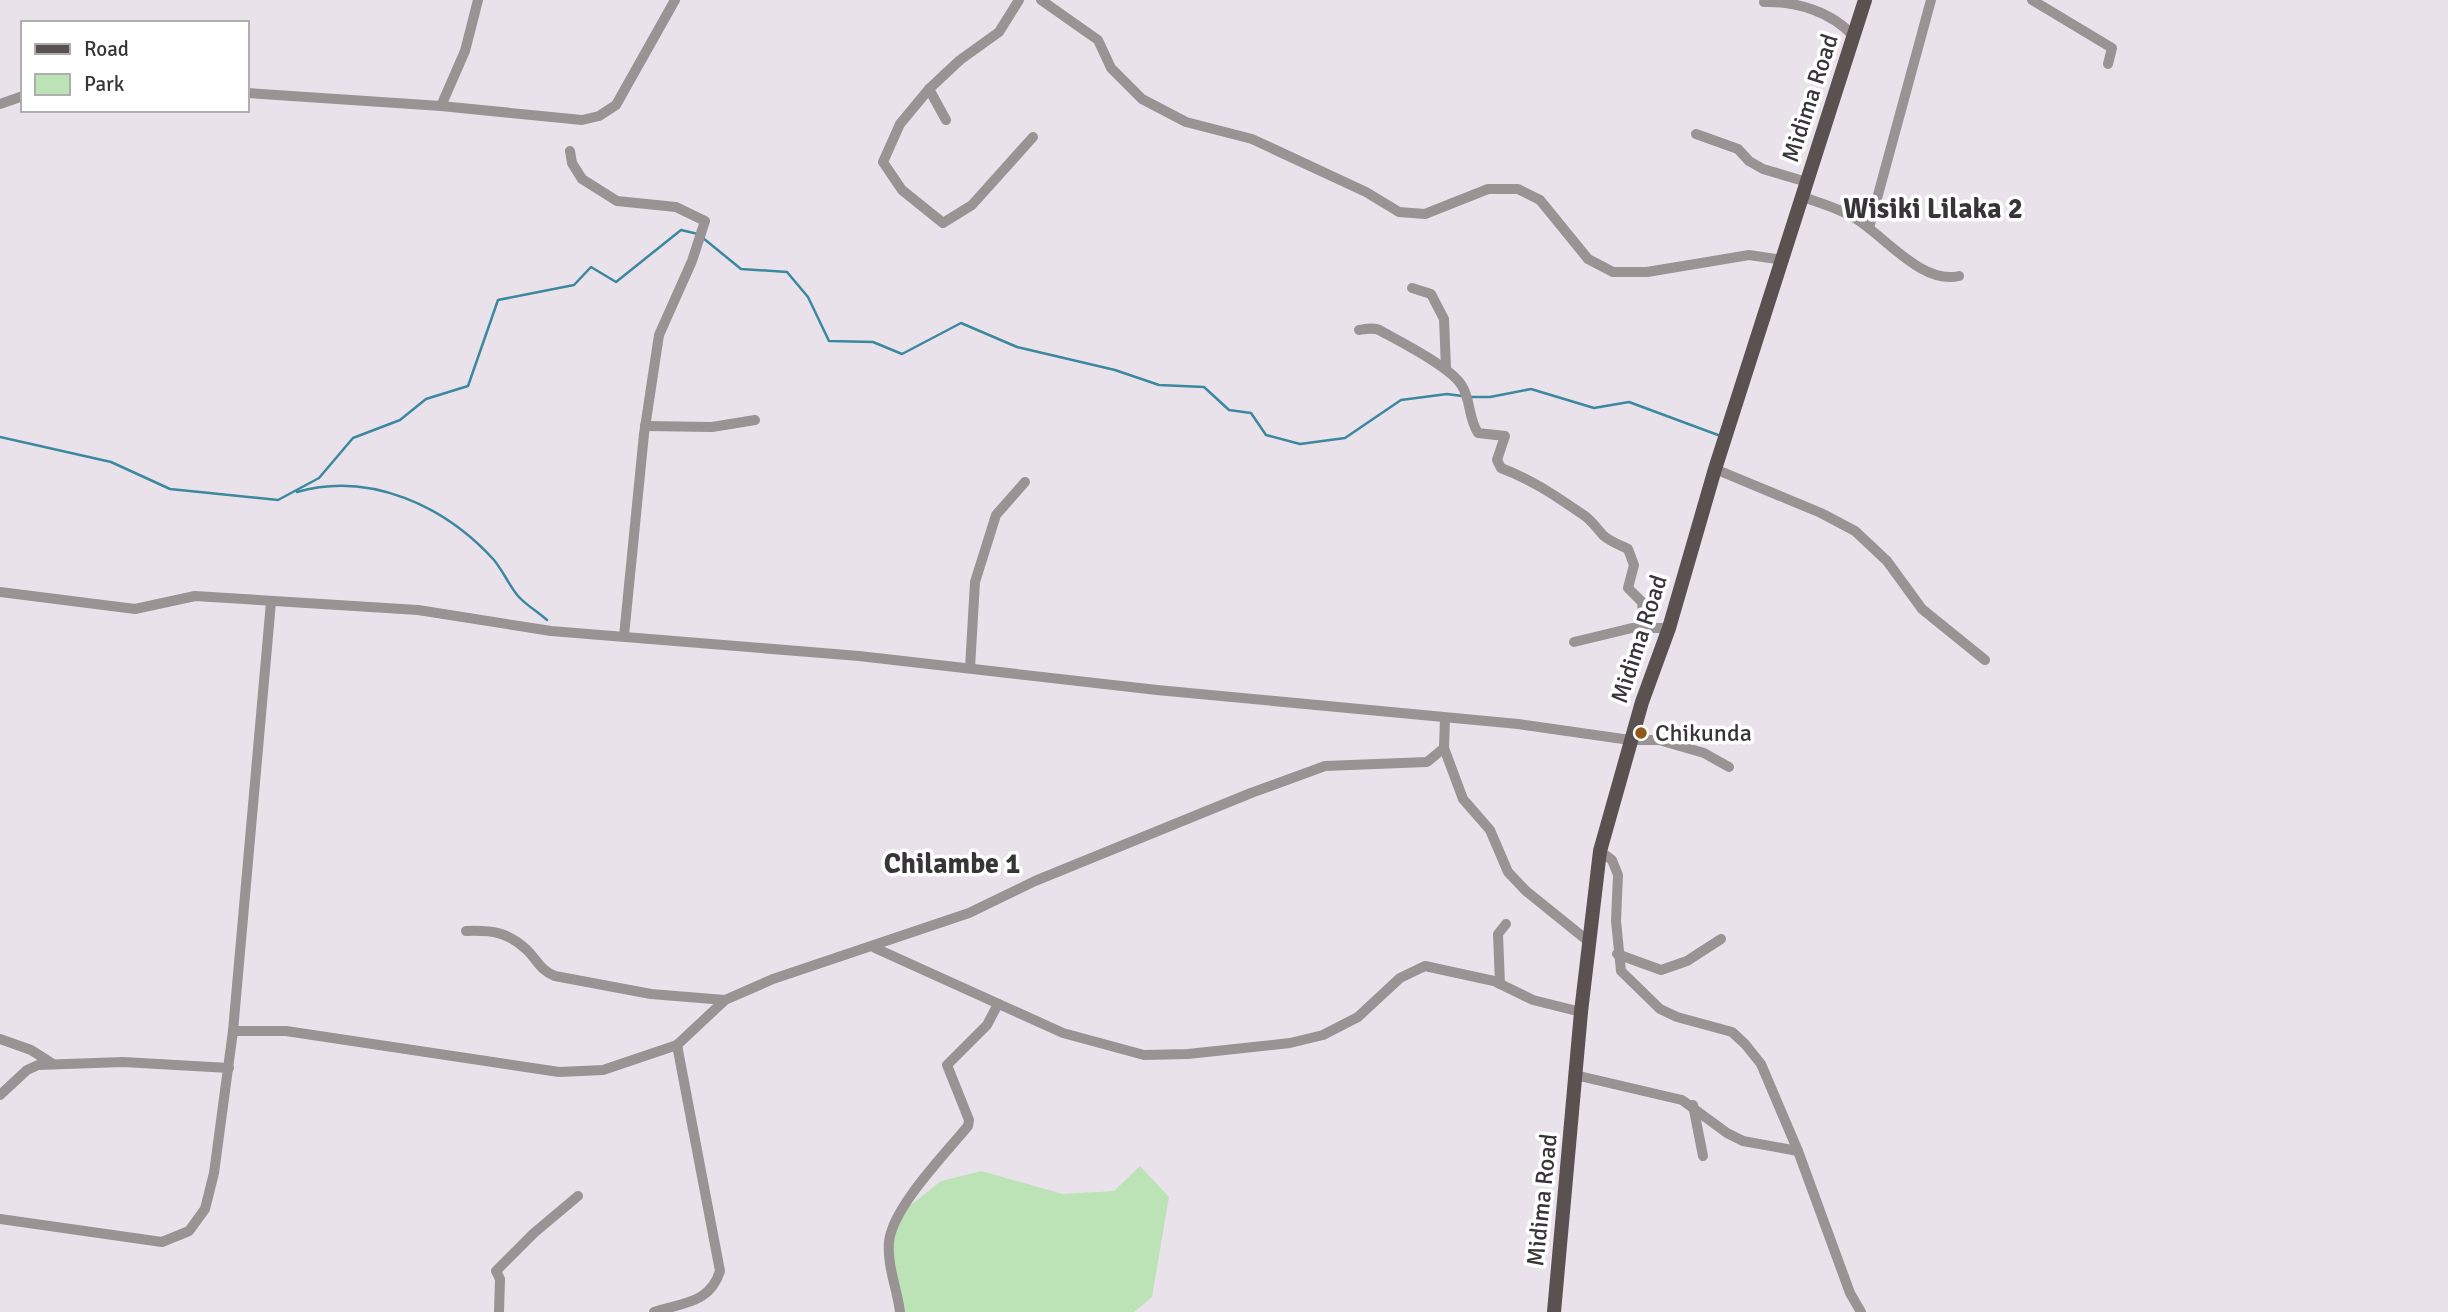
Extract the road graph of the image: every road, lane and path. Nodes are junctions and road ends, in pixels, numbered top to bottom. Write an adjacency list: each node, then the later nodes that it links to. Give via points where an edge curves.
1 (478, 0): 15 (street, via 465,51)
2 (675, 0): 15 (street, via 615,104 599,116 570,121)
3 (1019, 0): 11 (street, via 999,32)
4 (1041, 0): 22 (street, via 1098,40 1111,68 1142,99 1195,125 1252,139 1366,191 1399,212 1425,214 1471,194 1504,187 1529,192 1575,247 1613,272 1647,272 1749,255)
5 (1865, 0): 9 (main road, Midima Road)
6 (1931, 0): 21 (street)
7 (2032, 0): 10 (street, via 2112,48)
8 (1764, 2): 9 (street, via 1784,1 1815,11 1842,23)
9 (1854, 37): 20 (main road, Midima Road)
10 (2108, 64)
11 (929, 89): 16 (street); 18 (street, via 901,124 883,162 902,190 943,223 972,205)
12 (248, 93): 15 (street)
13 (21, 97): 14 (street)
14 (0, 104)
15 (441, 106)
16 (946, 120)
17 (1696, 134): 20 (street, via 1738,149 1752,164)
18 (1033, 137)
19 (570, 151): 28 (street, via 582,178 617,201 676,207 705,221 659,335)
20 (1805, 190): 21 (street); 22 (main road, Midima Road)
21 (1869, 228): 23 (street, via 1924,268 1951,278)
22 (1784, 260): 29 (main road, Midima Road)
23 (1959, 276)
24 (1412, 288): 26 (street, via 1431,294 1444,319)
25 (1359, 330): 26 (street, via 1380,330)
26 (1446, 368): 33 (street, via 1462,386 1478,433 1505,436 1497,460 1501,468 1559,496 1606,538 1628,549 1634,565 1628,588 1642,601)
27 (755, 420): 28 (street, via 712,427)
28 (645, 426): 35 (street)
29 (1715, 469): 34 (main road, Midima Road); 37 (street, via 1855,531 1887,561 1922,608)
30 (1025, 482): 38 (street, via 996,514 975,582)
31 (0, 592): 32 (street, via 135,609 195,596)
32 (271, 602): 35 (street, via 418,610 551,632); 54 (street)
33 (1644, 627): 34 (street); 36 (street)
34 (1669, 628): 40 (main road, Midima Road)
35 (624, 636): 38 (street)
36 (1574, 642)
37 (1985, 660)
38 (970, 668): 39 (street)
39 (1445, 718): 40 (street); 41 (street)
40 (1630, 740): 42 (street, via 1672,743); 43 (main road, Midima Road)
41 (1444, 748): 47 (street, via 1463,799 1490,830 1515,882); 48 (street, via 1427,762 1344,764 1314,770 1175,821 988,906)
42 (1729, 767)
43 (1600, 851): 47 (main road, Midima Road); 49 (street, via 1612,860 1618,875)
44 (1506, 923): 50 (street, via 1498,934)
45 (466, 931): 51 (street, via 504,933 528,951 543,971 555,976 651,994)
46 (1721, 939): 49 (street, via 1687,961 1661,970)
47 (1588, 941): 53 (main road, Midima Road)
48 (874, 948): 51 (street, via 773,979); 52 (street)
49 (1617, 954): 62 (street, via 1629,982 1660,1009 1732,1032 1745,1044 1773,1088)
50 (1500, 984): 52 (street, via 1425,966 1400,978 1358,1017 1323,1035 1290,1043 1169,1055 1144,1055 1096,1044); 53 (street, via 1533,1000)
51 (726, 1000): 56 (street)
52 (998, 1004): 69 (street, via 987,1025 947,1065 968,1126 901,1208 892,1227 889,1262)
53 (1581, 1012): 59 (main road, Midima Road)
54 (233, 1031): 56 (street, via 286,1031 559,1072 603,1070); 58 (street)
55 (0, 1039): 57 (street, via 38,1053)
56 (677, 1045): 66 (street, via 720,1262 715,1284)
57 (53, 1064): 58 (street, via 122,1062); 60 (street, via 27,1070)
58 (229, 1068): 65 (street, via 214,1173 205,1209 189,1231 162,1242)
59 (1575, 1075): 61 (street); 70 (main road, Midima Road)
60 (0, 1095)
61 (1693, 1105): 62 (street, via 1742,1141); 63 (street)
62 (1798, 1151): 71 (street)
63 (1703, 1156)
64 (578, 1196): 67 (street, via 496,1271)
65 (0, 1219)
66 (693, 1308): 68 (street)
67 (499, 1312)
68 (654, 1312)
69 (900, 1312)
70 (1554, 1312)
71 (1861, 1312)

